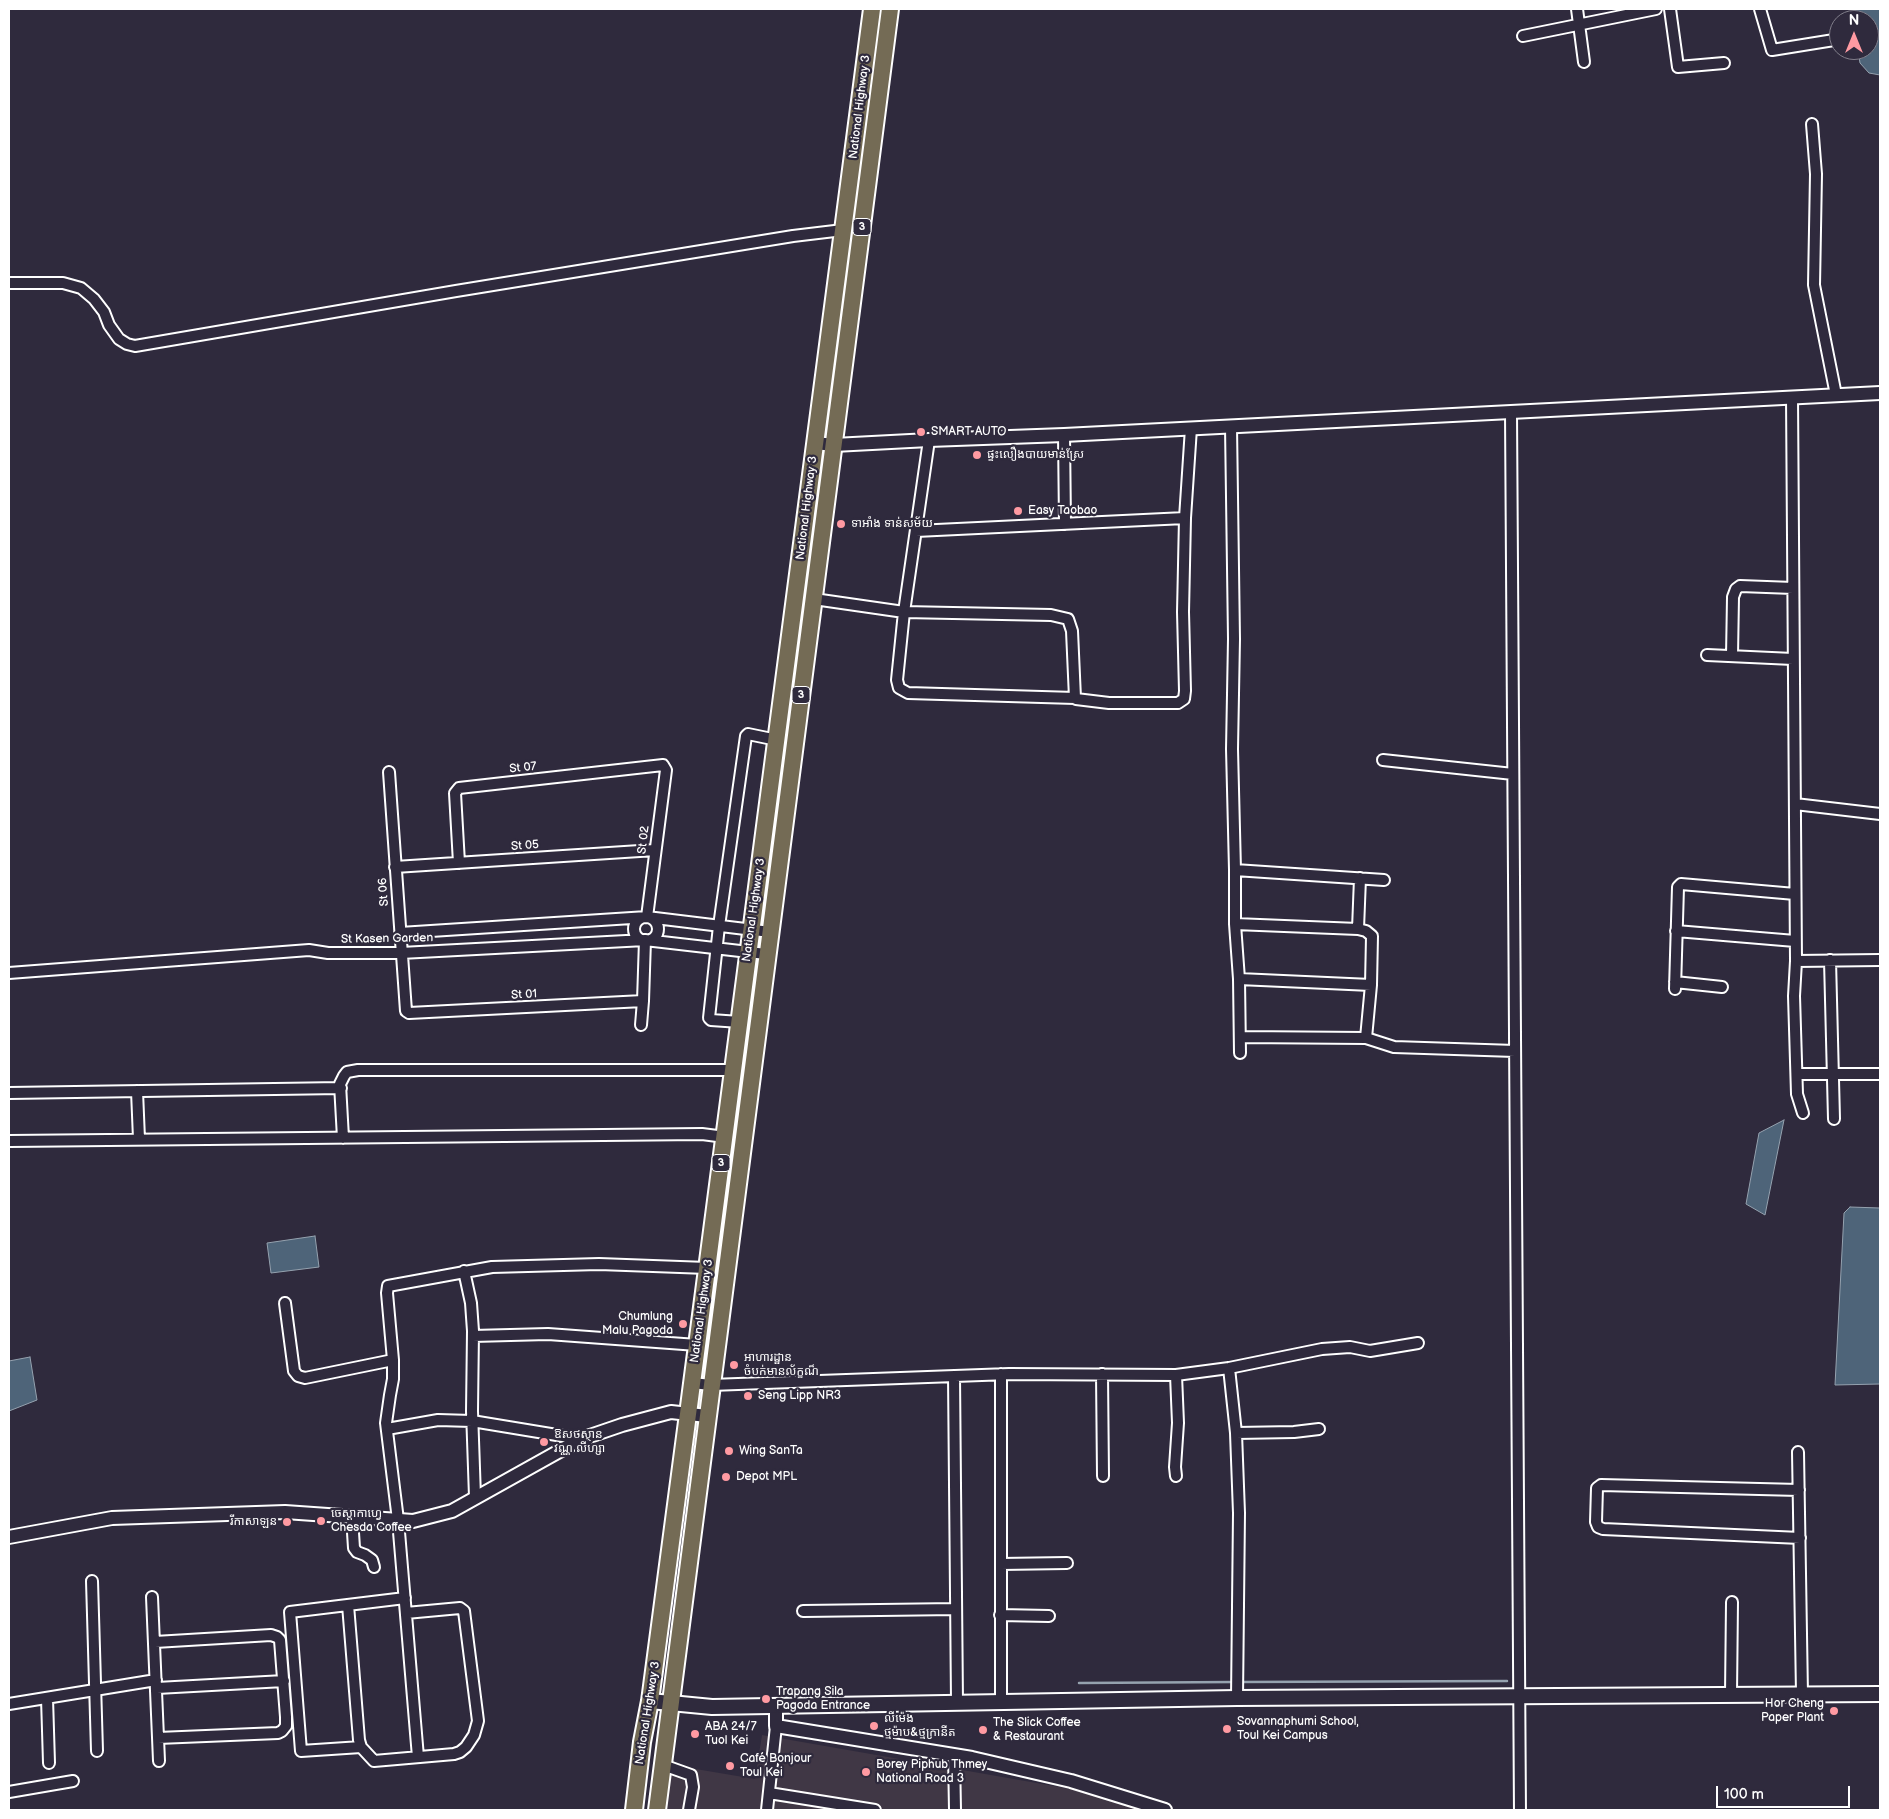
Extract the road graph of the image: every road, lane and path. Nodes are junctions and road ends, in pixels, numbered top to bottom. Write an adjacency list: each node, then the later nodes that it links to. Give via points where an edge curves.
1 (872, 9): 13 (highway, National Highway 3 / 3)
2 (890, 9): 24 (highway, National Highway 3 / 3)
3 (1577, 9): 7 (street)
4 (1656, 9): 7 (street)
5 (1670, 9): 11 (street, via 1678,67)
6 (1760, 9): 9 (street, via 1772,50)
7 (1580, 25): 8 (street); 10 (street)
8 (1523, 36)
9 (1829, 41)
10 (1584, 62)
11 (1724, 63)
12 (1812, 124): 16 (street, via 1816,174 1814,285)
13 (843, 230): 14 (street, via 134,346 119,339 104,312 81,288 63,283); 23 (highway, National Highway 3 / 3)
14 (9, 283)
15 (1880, 393): 16 (street)
16 (1836, 395): 17 (street)
17 (1792, 397): 18 (street); 28 (street)
18 (1511, 412): 19 (street); 39 (street)
19 (1231, 426): 20 (street); 45 (street, via 1232,749)
20 (1191, 428): 21 (street); 25 (street)
21 (1064, 436): 22 (street); 26 (street)
22 (929, 440): 24 (street); 27 (street)
23 (815, 443): 24 (street); 35 (highway, National Highway 3 / 3)
24 (834, 445): 29 (highway, National Highway 3 / 3)
25 (1185, 518): 26 (street); 34 (street, via 1184,698 1178,703 1119,703)
26 (1065, 524): 27 (street)
27 (916, 531): 30 (street)
28 (1793, 588): 32 (street, via 1740,586 1736,589 1733,597); 33 (street)
29 (814, 598): 30 (street); 55 (highway, National Highway 3 / 3)
30 (904, 612): 34 (street, via 1051,615 1068,619 1072,631); 34 (street, via 897,680 899,688 908,694)
31 (1707, 655): 32 (street)
32 (1732, 656): 33 (street)
33 (1793, 659): 40 (street)
34 (1075, 698)
35 (777, 740): 51 (street, via 746,736); 53 (highway, National Highway 3 / 3)
36 (1383, 760): 39 (street)
37 (665, 767): 42 (street, St 02); 43 (street, St 07, via 459,788 455,793)
38 (389, 772): 44 (street, St 06)
39 (1513, 774): 76 (street)
40 (1795, 804): 41 (street); 48 (street)
41 (1880, 814)
42 (655, 850): 43 (street, St 05); 49 (street, St 02)
43 (459, 863): 44 (street, St 05)
44 (395, 867): 56 (street, St 06)
45 (1236, 870): 46 (street); 50 (street)
46 (1360, 878): 47 (street); 52 (street)
47 (1384, 880)
48 (1795, 894): 54 (street, via 1681,884 1678,887); 58 (street)
49 (647, 917): 51 (street, St Kasen Garden); 56 (street, St Kasen Garden); 57 (street, via 639,919 635,926 638,937); 57 (street, via 656,922 658,929 653,938)
50 (1235, 924): 52 (street); 67 (street)
51 (719, 926): 53 (street, St Kasen Garden); 59 (street)
52 (1358, 929): 68 (street, via 1372,936)
53 (752, 930): 55 (street, St Kasen Garden); 60 (highway, National Highway 3 / 3)
54 (1676, 931): 58 (street); 69 (street, via 1675,985)
55 (770, 932): 62 (highway, National Highway 3 / 3)
56 (400, 933): 61 (street, St 06)
57 (645, 940): 59 (street, St Kasen Garden); 61 (street, St Kasen Garden); 70 (street)
58 (1796, 941): 63 (street)
59 (717, 949): 60 (street, St Kasen Garden); 72 (street, via 709,1018)
60 (749, 952): 62 (street, St Kasen Garden); 72 (highway, National Highway 3 / 3)
61 (401, 953): 66 (street, St Kasen Garden, via 309,950); 71 (street, St 06)
62 (766, 954): 104 (highway, National Highway 3 / 3)
63 (1796, 960): 64 (street); 79 (street)
64 (1830, 960): 65 (street); 81 (street)
65 (1880, 960)
66 (9, 973)
67 (1239, 979): 68 (street); 74 (street)
68 (1372, 985): 75 (street)
69 (1722, 987)
70 (643, 1001): 71 (street, St 01); 73 (street)
71 (406, 1011)
72 (740, 1022): 78 (highway, National Highway 3 / 3)
73 (641, 1025)
74 (1240, 1037): 75 (street); 77 (street)
75 (1366, 1038): 76 (street, via 1394,1047)
76 (1515, 1051): 142 (street)
77 (1240, 1053)
78 (733, 1070): 82 (street, via 358,1070 344,1076); 87 (highway, National Highway 3 / 3)
79 (1796, 1074): 81 (street); 85 (street, via 1797,1094)
80 (1880, 1074): 81 (street)
81 (1833, 1075): 86 (street)
82 (341, 1088): 83 (street); 88 (street)
83 (137, 1091): 84 (street); 89 (street)
84 (9, 1093)
85 (1803, 1113)
86 (1834, 1119)
87 (724, 1137): 88 (street, via 702,1134); 91 (highway, National Highway 3 / 3)
88 (343, 1138): 89 (street)
89 (139, 1139): 90 (street)
90 (9, 1142)
91 (707, 1268): 92 (street, via 599,1264 492,1267); 96 (highway, National Highway 3 / 3)
92 (464, 1271): 94 (street, via 471,1303); 97 (street, via 388,1286)
93 (285, 1303): 97 (street, via 294,1371 298,1376 305,1378)
94 (473, 1336): 96 (street, via 548,1334); 107 (street)
95 (1418, 1343): 98 (street, via 1370,1351 1322,1349)
96 (697, 1345): 103 (highway, National Highway 3 / 3)
97 (394, 1360): 108 (street)
98 (1229, 1368): 101 (street); 110 (street)
99 (1001, 1374): 100 (street); 102 (street); 122 (street)
100 (1102, 1374): 101 (street); 113 (street)
101 (1176, 1375): 114 (street)
102 (954, 1376): 104 (street); 129 (street)
103 (692, 1383): 104 (street); 105 (highway, National Highway 3 / 3)
104 (711, 1385): 106 (highway, National Highway 3 / 3)
105 (688, 1414): 106 (street); 111 (street, via 671,1412); 144 (highway, National Highway 3 / 3)
106 (706, 1416): 148 (highway, National Highway 3 / 3)
107 (472, 1421): 108 (street, via 438,1420); 111 (street); 116 (street)
108 (387, 1429): 118 (street)
109 (1319, 1429): 110 (street)
110 (1236, 1433): 137 (street)
111 (581, 1439): 116 (street)
112 (1798, 1452): 115 (street)
113 (1102, 1476)
114 (1176, 1476)
115 (1799, 1490): 120 (street); 120 (street, via 1601,1485 1597,1488 1596,1522 1603,1529)
116 (474, 1497): 118 (street, via 452,1511 412,1521)
117 (352, 1517): 118 (street); 119 (street, via 286,1512 112,1518); 123 (street, via 354,1548 372,1560)
118 (398, 1520): 126 (street)
119 (9, 1537)
120 (1800, 1538): 140 (street)
121 (1067, 1563): 122 (street)
122 (1000, 1564): 132 (street)
123 (374, 1567)
124 (92, 1581): 138 (street)
125 (152, 1597): 134 (street)
126 (405, 1598): 128 (street); 131 (street)
127 (1732, 1602): 139 (street)
128 (348, 1605): 152 (street); 152 (street, via 290,1612 301,1751)
129 (956, 1609): 130 (street); 146 (street)
130 (803, 1611)
131 (406, 1613): 155 (street); 155 (street, via 460,1608 464,1611 478,1715 474,1735 466,1747 454,1754)
132 (1000, 1615): 133 (street); 145 (street)
133 (1050, 1616)
134 (155, 1642): 135 (street, via 271,1635 280,1640); 136 (street)
135 (284, 1681): 136 (street); 151 (street, via 286,1726 278,1733)
136 (156, 1684): 138 (street); 151 (street)
137 (1237, 1687): 142 (main road); 145 (main road)
138 (95, 1690): 143 (street); 153 (street)
139 (1731, 1694): 140 (main road); 142 (main road)
140 (1802, 1694): 141 (main road)
141 (1880, 1694)
142 (1519, 1696): 169 (street)
143 (47, 1698): 147 (street); 157 (street)
144 (650, 1701): 148 (main road); 162 (highway, National Highway 3 / 3)
145 (1001, 1701): 146 (main road)
146 (958, 1702): 149 (main road)
147 (9, 1704)
148 (670, 1704): 149 (main road); 158 (highway, National Highway 3 / 3)
149 (776, 1706): 150 (street)
150 (776, 1726): 154 (street); 161 (street)
151 (158, 1738): 156 (street)
152 (361, 1747): 155 (street, via 374,1761)
153 (96, 1751)
154 (954, 1755): 167 (street); 168 (street, via 1071,1781)
155 (418, 1758)
156 (159, 1761)
157 (49, 1762)
158 (663, 1765): 163 (highway, National Highway 3 / 3); 164 (street, via 691,1775 693,1787)
159 (73, 1781): 160 (street)
160 (9, 1792)
161 (769, 1793): 165 (street); 166 (street)
162 (634, 1810)
163 (657, 1810)
164 (689, 1810)
165 (767, 1810)
166 (875, 1810)
167 (954, 1810)
168 (1165, 1810)
169 (1520, 1810)

